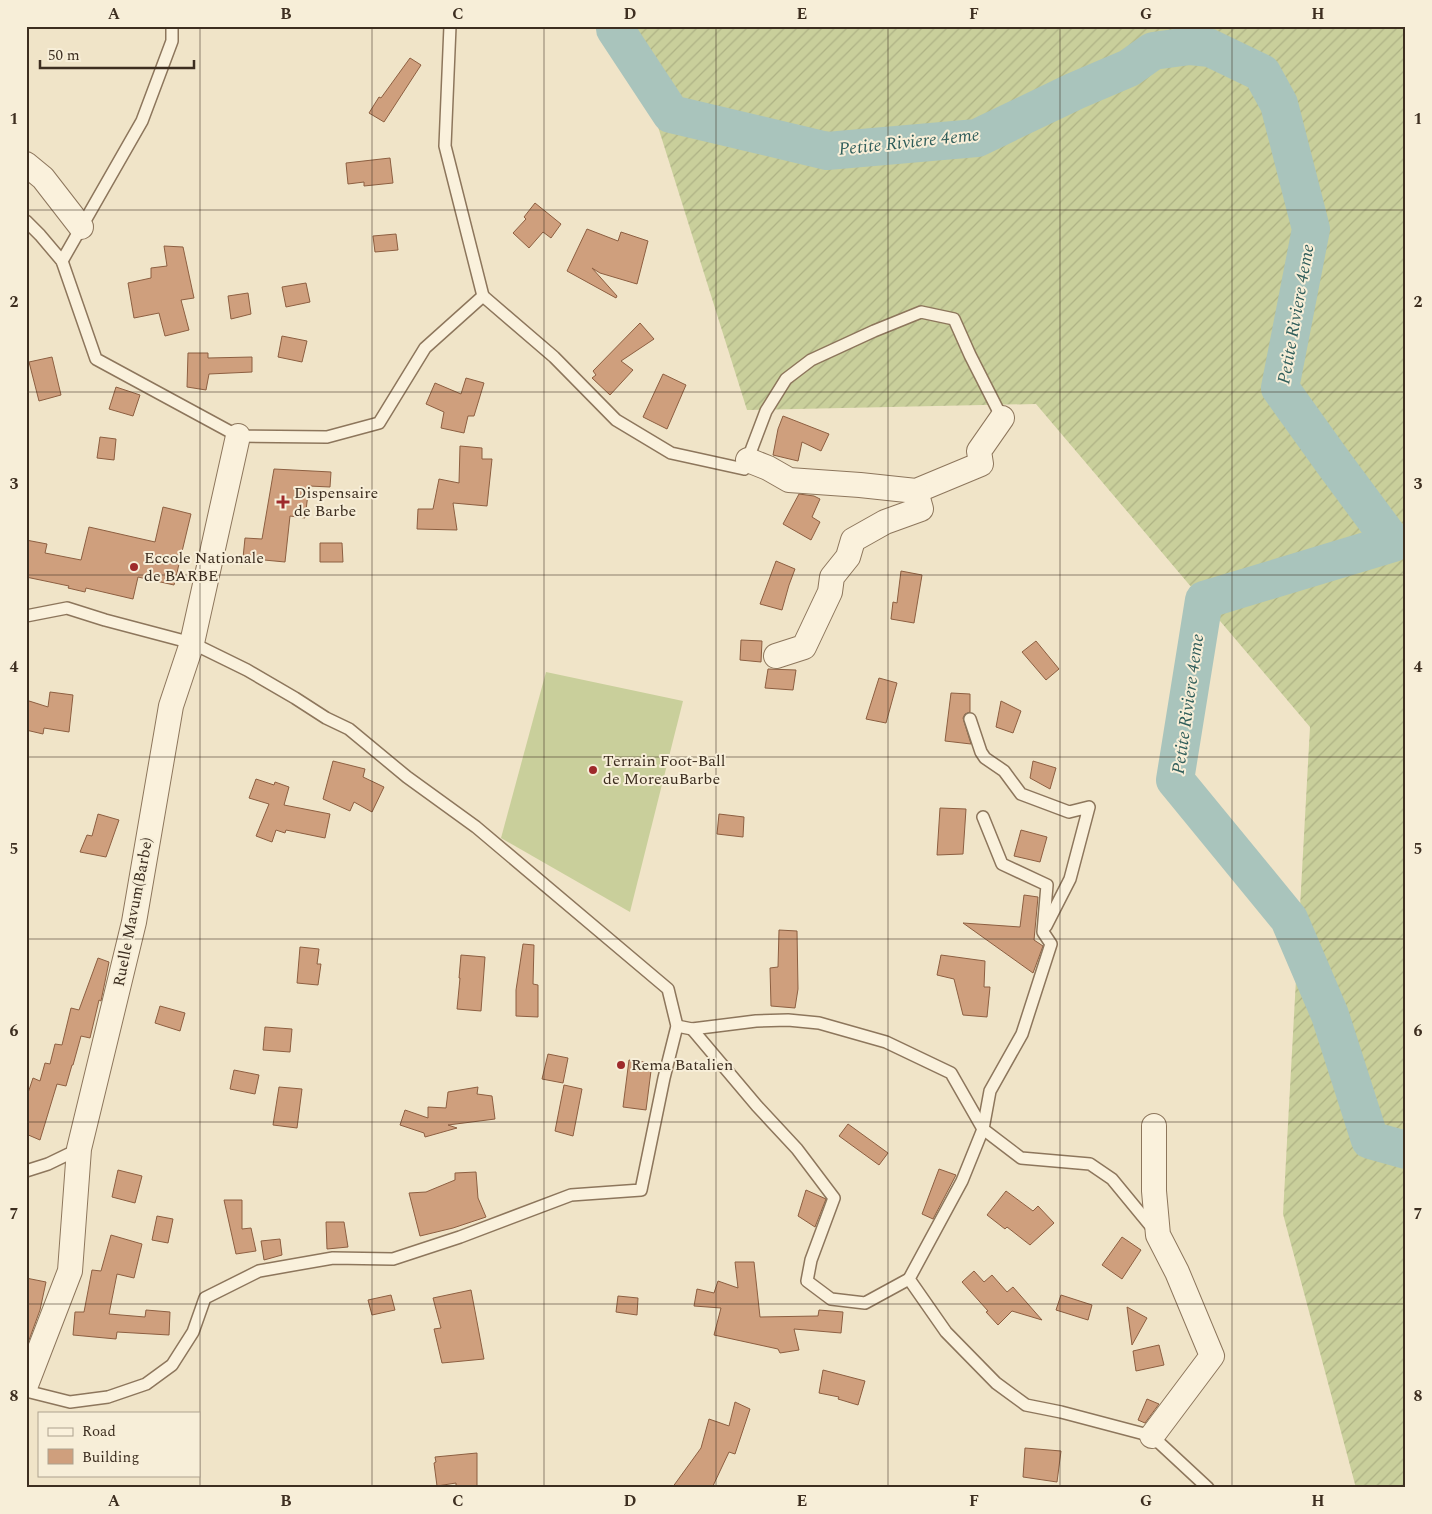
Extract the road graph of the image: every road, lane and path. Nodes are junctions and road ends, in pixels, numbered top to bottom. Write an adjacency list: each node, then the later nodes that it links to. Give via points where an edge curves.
1 (172, 26): 5 (lane, via 172,40 142,121)
2 (450, 26): 7 (lane, via 445,146)
3 (26, 164): 5 (street, via 44,178)
4 (26, 222): 6 (lane)
5 (81, 227): 6 (lane)
6 (62, 261): 9 (lane, via 96,358)
7 (483, 296): 9 (lane, via 426,348 379,422 326,437); 10 (lane, via 554,357 616,420 671,453 744,469)
8 (1002, 418): 10 (lane, via 954,318 921,312 811,360 786,379 766,411); 11 (street, via 979,451 981,464)
9 (238, 436): 13 (street, Ruelle Mavum(Barbe))
10 (748, 460): 11 (street, via 789,480)
11 (916, 491): 14 (street, via 921,509 885,522 853,540 848,557 832,577 830,592 804,647)
12 (26, 616): 13 (lane, via 68,608)
13 (192, 643): 18 (lane, via 247,670 349,729 407,777 476,826 668,989); 22 (street, Ruelle Mavum(Barbe), via 171,706 134,922)
14 (776, 656)
15 (970, 719): 17 (lane, via 985,758 1004,771 1021,794 1069,812 1089,807 1070,879)
16 (983, 817): 17 (lane, via 1002,864 1047,885)
17 (1043, 932): 21 (lane, via 1051,944 1022,1034 990,1091)
18 (677, 1026): 19 (lane); 27 (lane, via 641,1190 571,1195 393,1259 334,1258 260,1270 206,1298 193,1332 172,1365 146,1384 108,1397 70,1402)
19 (692, 1029): 21 (lane, via 756,1021 819,1022 886,1042 950,1073); 25 (lane, via 797,1149 834,1198 811,1260 807,1281 831,1299 865,1303)
20 (1154, 1126): 24 (street)
21 (983, 1129): 24 (lane, via 1021,1158 1090,1164 1112,1180); 25 (lane, via 962,1181)
22 (79, 1149): 23 (lane); 26 (street, Ruelle Mavum(Barbe), via 70,1271)
23 (26, 1171)
24 (1158, 1235): 28 (street, via 1212,1356)
25 (909, 1279): 28 (lane, via 946,1332 996,1383 1026,1405)
26 (26, 1385)
27 (26, 1391)
28 (1152, 1436): 29 (lane)
29 (1208, 1488)

